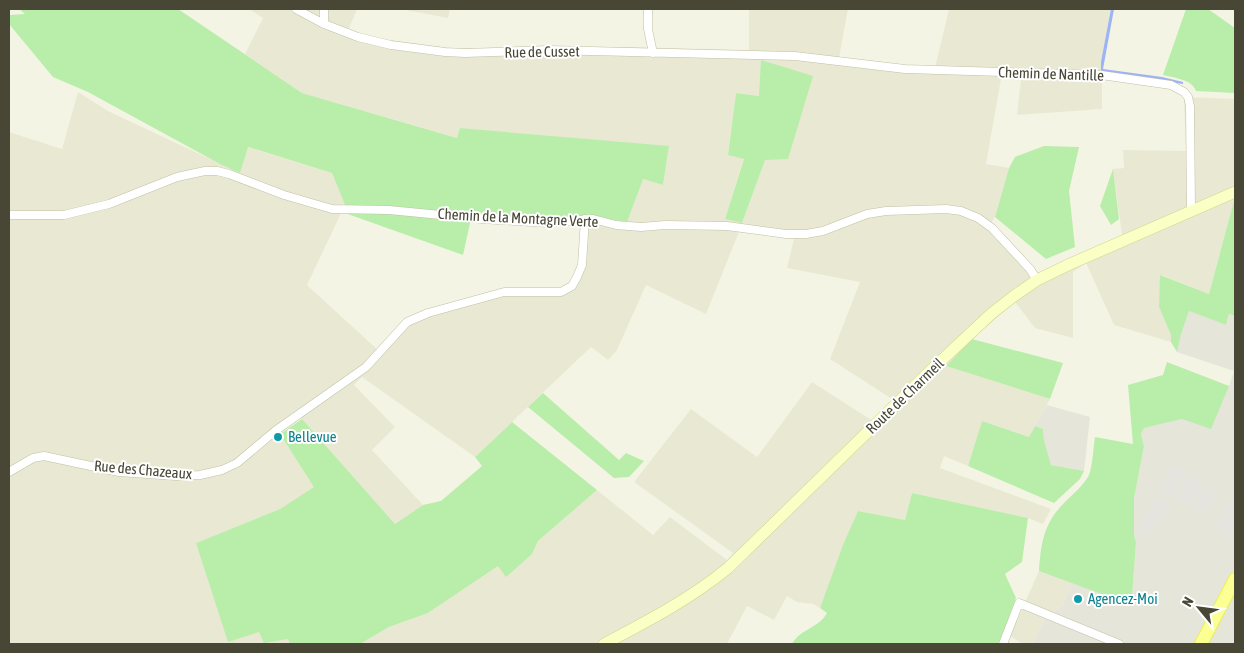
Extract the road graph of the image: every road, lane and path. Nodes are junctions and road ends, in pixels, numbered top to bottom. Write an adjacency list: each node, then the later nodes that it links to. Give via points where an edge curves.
1 (296, 9): 4 (street, Rue de Cusset)
2 (321, 9): 4 (street)
3 (648, 9): 5 (street)
4 (324, 24): 5 (street, Rue de Cusset, via 391,45 465,54 549,50)
5 (653, 53): 6 (street, Rue de Cusset)
6 (795, 56): 8 (street, Chemin de Nantille, via 905,69 1101,75 1171,84 1188,97 1190,106)
7 (1235, 192): 8 (main road, Route de Charmeil)
8 (1191, 211): 11 (main road, Route de Charmeil)
9 (9, 215): 10 (street, Chemin de la Montagne Verte, via 64,215 109,204 177,177 217,171 332,209 390,210 549,223)
10 (585, 219): 11 (street, Chemin de la Montagne Verte, via 641,228 727,226 806,234 867,214 954,210 978,218 992,228); 12 (street, Rue des Chazeaux, via 582,265 572,286 561,292 504,292 407,322 366,367 275,431 237,463 222,470 176,476 119,472 44,456 33,458)
11 (1037, 280): 14 (main road, Route de Charmeil, via 991,314 728,568 674,606)
12 (9, 472)
13 (1235, 579): 17 (main road)
14 (604, 644)
15 (1003, 644): 16 (street, via 1019,603)
16 (1119, 644)
17 (1201, 644)

